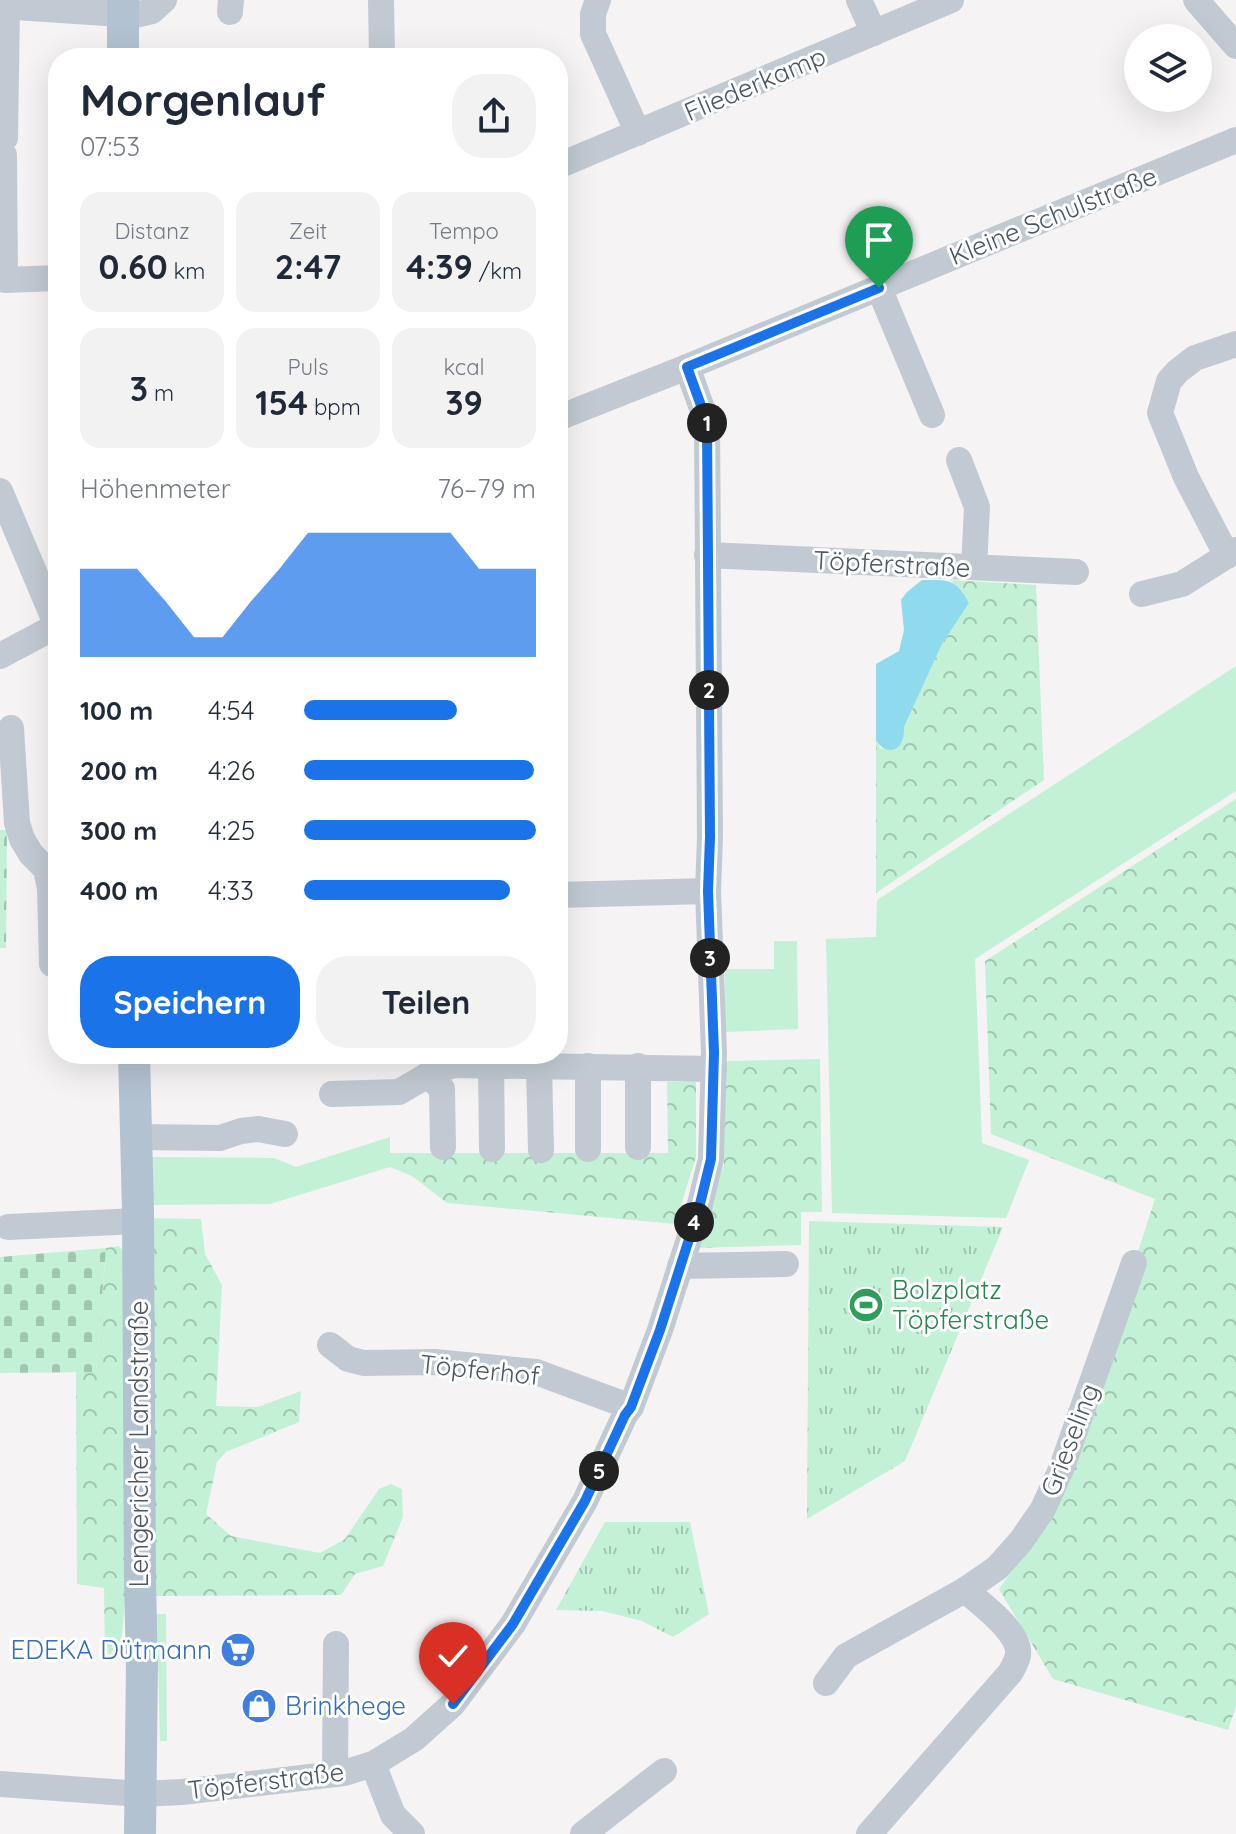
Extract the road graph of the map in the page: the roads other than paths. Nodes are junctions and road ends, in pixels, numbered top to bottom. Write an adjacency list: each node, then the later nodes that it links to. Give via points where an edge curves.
1 (164, 0): 8 (street, via 152,11 135,15)
2 (381, 0): 12 (street)
3 (598, 0): 13 (street, via 593,34)
4 (859, 0): 9 (street)
5 (951, 0): 9 (street, Fliederkamp)
6 (1196, 0): 10 (street)
7 (4, 6): 8 (street); 16 (street, via 5,280)
8 (123, 7): 11 (main road)
9 (874, 33): 13 (street, Fliederkamp)
10 (1236, 46)
11 (123, 48)
12 (382, 48)
13 (638, 133): 15 (street, Fliederkamp)
14 (1236, 140): 17 (street, Kleine Schulstraße)
15 (568, 162)
16 (48, 278)
17 (879, 288): 19 (street, Kleine Schulstraße); 21 (street)
18 (1236, 344): 24 (street, via 1195,358 1178,371 1169,381 1160,413 1186,477)
19 (687, 367): 20 (street, Kleine Schulstraße); 25 (street, Töpferstraße, via 707,422)
20 (568, 414)
21 (932, 415)
22 (959, 460): 26 (street, via 977,507)
23 (0, 491): 29 (street)
24 (1231, 553): 28 (street, via 1182,584)
25 (707, 555): 26 (street, Töpferstraße); 34 (street, Töpferstraße)
26 (974, 567): 27 (street, Töpferstraße)
27 (1076, 572)
28 (1142, 594)
29 (48, 605)
30 (48, 631): 31 (street)
31 (0, 656)
32 (11, 728): 33 (street, via 17,823)
33 (48, 878)
34 (708, 891): 35 (street); 41 (street, Töpferstraße)
35 (568, 895)
36 (134, 1064): 45 (main road, Lengericher Landstraße)
37 (491, 1065): 38 (street); 42 (street, via 453,1065); 48 (street)
38 (539, 1066): 39 (street); 50 (street)
39 (588, 1066): 40 (street); 49 (street)
40 (638, 1066): 41 (street); 47 (street)
41 (714, 1069): 55 (street, Töpferstraße, via 711,1159)
42 (428, 1075): 43 (street, via 399,1092); 46 (street, via 442,1089)
43 (332, 1094)
44 (285, 1134): 45 (street, via 258,1129 220,1138)
45 (136, 1137): 51 (main road, Lengericher Landstraße)
46 (443, 1147)
47 (638, 1147)
48 (492, 1149)
49 (588, 1149)
50 (541, 1150)
51 (138, 1221): 52 (street); 65 (main road, Lengericher Landstraße)
52 (8, 1227)
53 (1134, 1263): 58 (street, Grieseling, via 1043,1509 997,1568)
54 (786, 1264): 55 (street)
55 (680, 1266): 57 (street, Töpferstraße)
56 (330, 1345): 57 (street, Töpferhof, via 364,1363 435,1362 536,1372)
57 (631, 1407): 61 (street, Töpferstraße, via 585,1501 513,1624 453,1704 414,1739)
58 (965, 1590): 60 (street, Grieseling, via 846,1656); 69 (street, via 1004,1625 1016,1640 1018,1656 1010,1673)
59 (336, 1644): 63 (street)
60 (826, 1683)
61 (373, 1764): 63 (street, Töpferstraße); 67 (street, via 393,1815)
62 (664, 1771): 68 (street)
63 (335, 1774): 65 (street, Töpferstraße)
64 (0, 1784): 65 (street, Töpferstraße)
65 (141, 1794): 66 (main road, Lengericher Landstraße)
66 (140, 1834)
67 (412, 1834)
68 (583, 1834)
69 (869, 1834)

